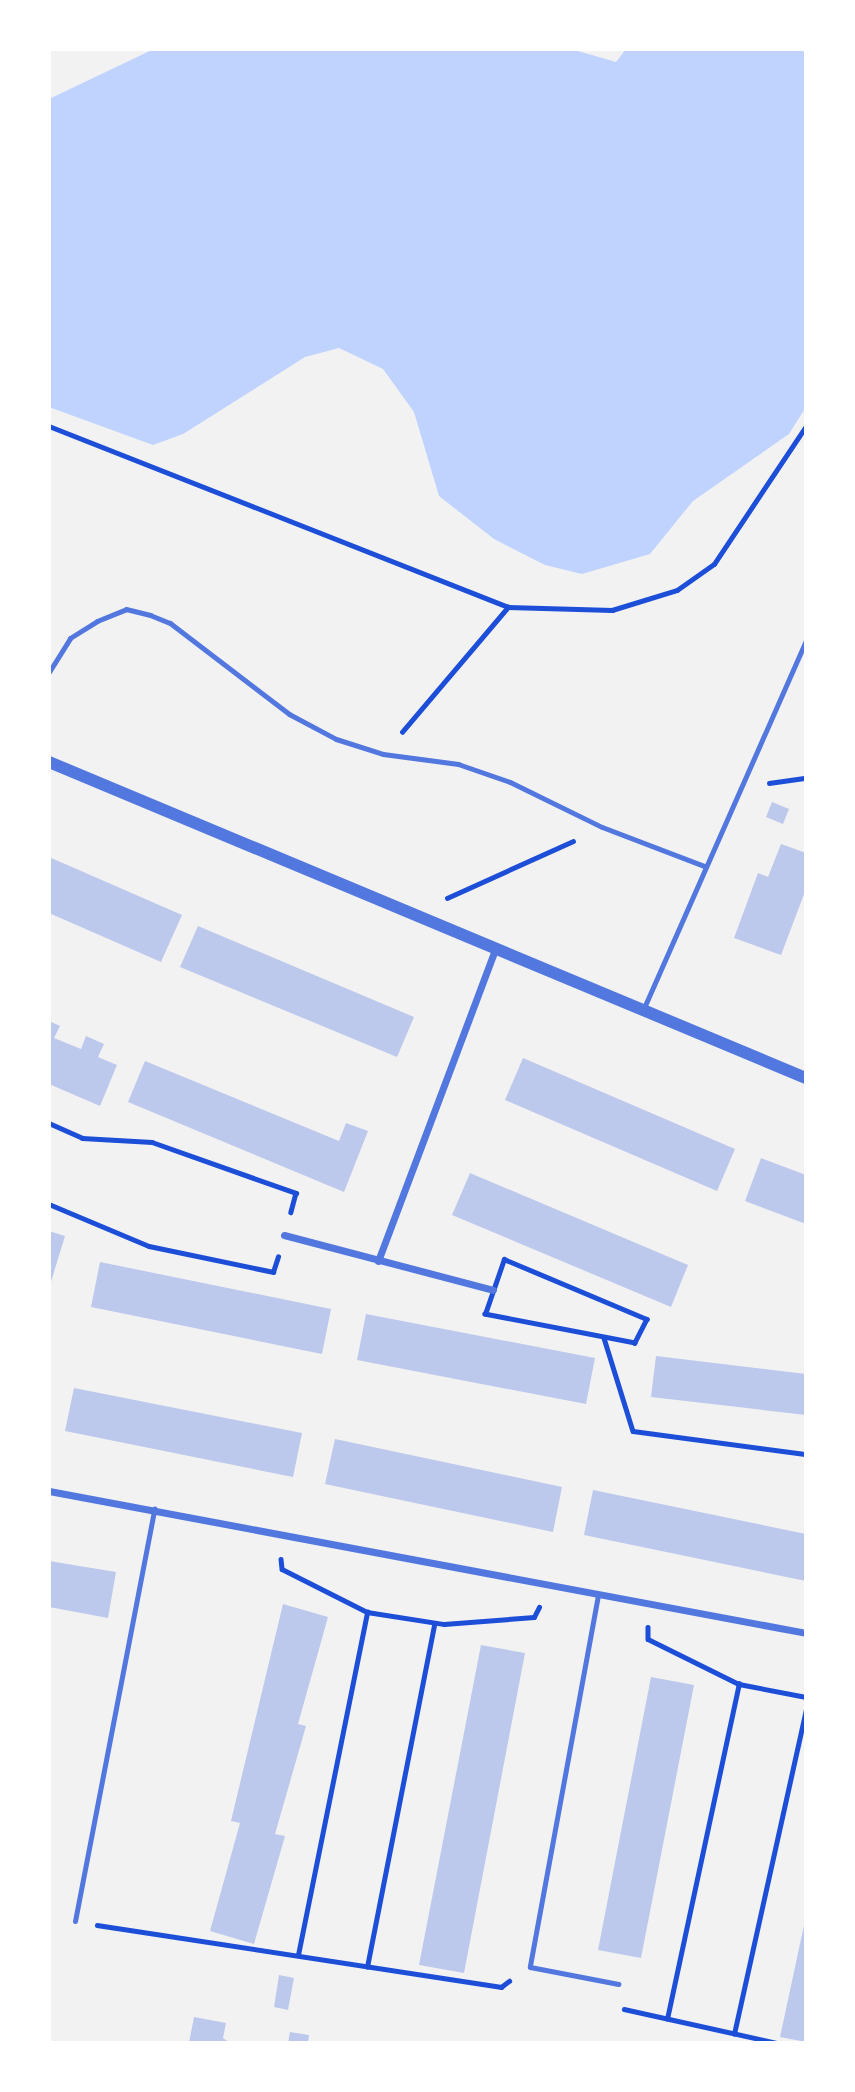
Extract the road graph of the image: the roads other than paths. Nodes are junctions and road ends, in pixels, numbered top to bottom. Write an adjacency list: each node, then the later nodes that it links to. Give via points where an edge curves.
1 (806, 640): 4 (lane)
2 (49, 672): 4 (lane, via 70,638 126,609 170,623 289,714 383,754 458,764)
3 (49, 762): 5 (street)
4 (704, 866): 6 (lane)
5 (494, 952): 6 (street); 9 (street)
6 (642, 1013): 7 (street)
7 (806, 1078)
8 (284, 1235): 9 (street)
9 (378, 1261): 10 (street)
10 (493, 1290)
11 (49, 1491): 12 (street)
12 (154, 1509): 13 (street); 15 (lane)
13 (598, 1595): 14 (street); 16 (lane, via 530,1967)
14 (806, 1633)
15 (75, 1921)
16 (618, 1984)

